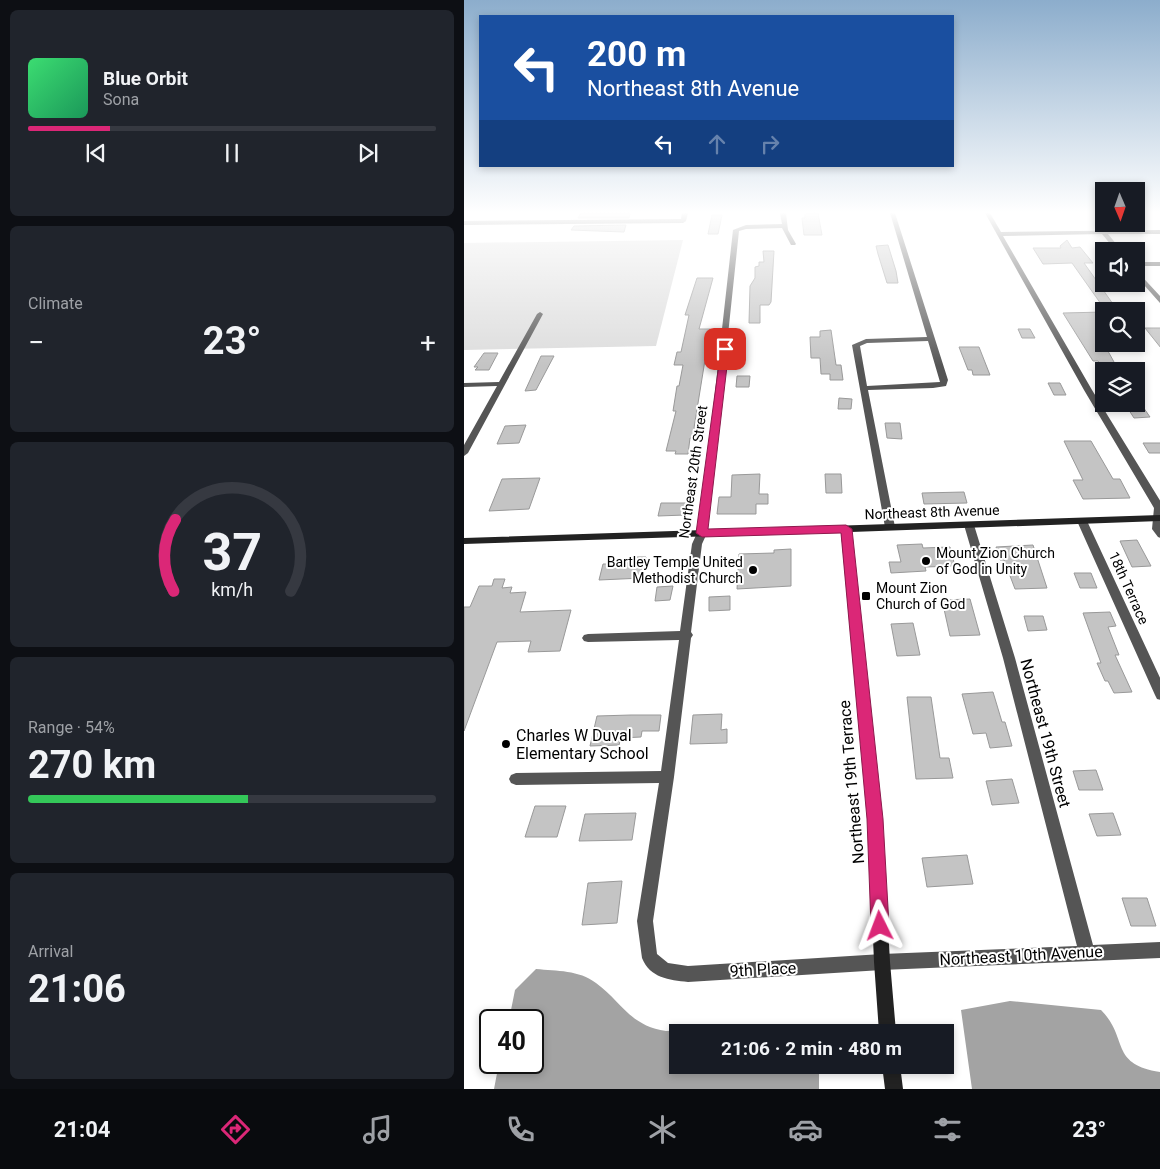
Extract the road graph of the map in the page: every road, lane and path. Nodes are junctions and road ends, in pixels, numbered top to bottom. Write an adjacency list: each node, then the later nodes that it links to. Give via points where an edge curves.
1 (733, 264): 19 (street, Northeast 20th Street)
2 (907, 264): 9 (street)
3 (1017, 264): 14 (street, via 1159,508)
4 (1145, 264): 5 (street)
5 (1160, 264)
6 (1145, 282): 7 (street)
7 (1160, 300)
8 (540, 314): 10 (street)
9 (930, 338): 12 (street, via 866,340 856,346); 12 (street, via 943,384)
10 (501, 384): 11 (street); 13 (street)
11 (464, 385)
12 (864, 388): 17 (street)
13 (464, 452)
14 (1159, 518): 15 (street, Northeast 8th Avenue); 20 (street, via 1157,529)
15 (1082, 521): 16 (street, Northeast 8th Avenue); 24 (street, 18th Terrace)
16 (969, 524): 17 (street, Northeast 8th Avenue); 28 (street, Northeast 19th Street, via 1009,658)
17 (890, 527): 18 (street, Northeast 8th Avenue)
18 (846, 529): 19 (street, Northeast 8th Avenue); 30 (street, Northeast 19th Terrace, via 875,819)
19 (702, 533): 21 (street, Northeast 8th Avenue); 22 (street, Northeast 20th Street, via 697,544)
20 (1160, 535)
21 (464, 541)
22 (687, 635): 23 (street); 25 (street, Northeast 20th Street)
23 (588, 638)
24 (1160, 695)
25 (667, 776): 26 (street); 29 (street, Northeast 20th Street, via 645,921)
26 (516, 779)
27 (1160, 950): 28 (street, Northeast 10th Avenue)
28 (1087, 952): 30 (street, Northeast 10th Avenue)
29 (650, 958): 30 (street, 9th Place, via 664,971 688,974)
30 (882, 962): 31 (street, Northeast 19th Terrace)
31 (887, 1024)
32 (893, 1074): 33 (street)
33 (894, 1089)

